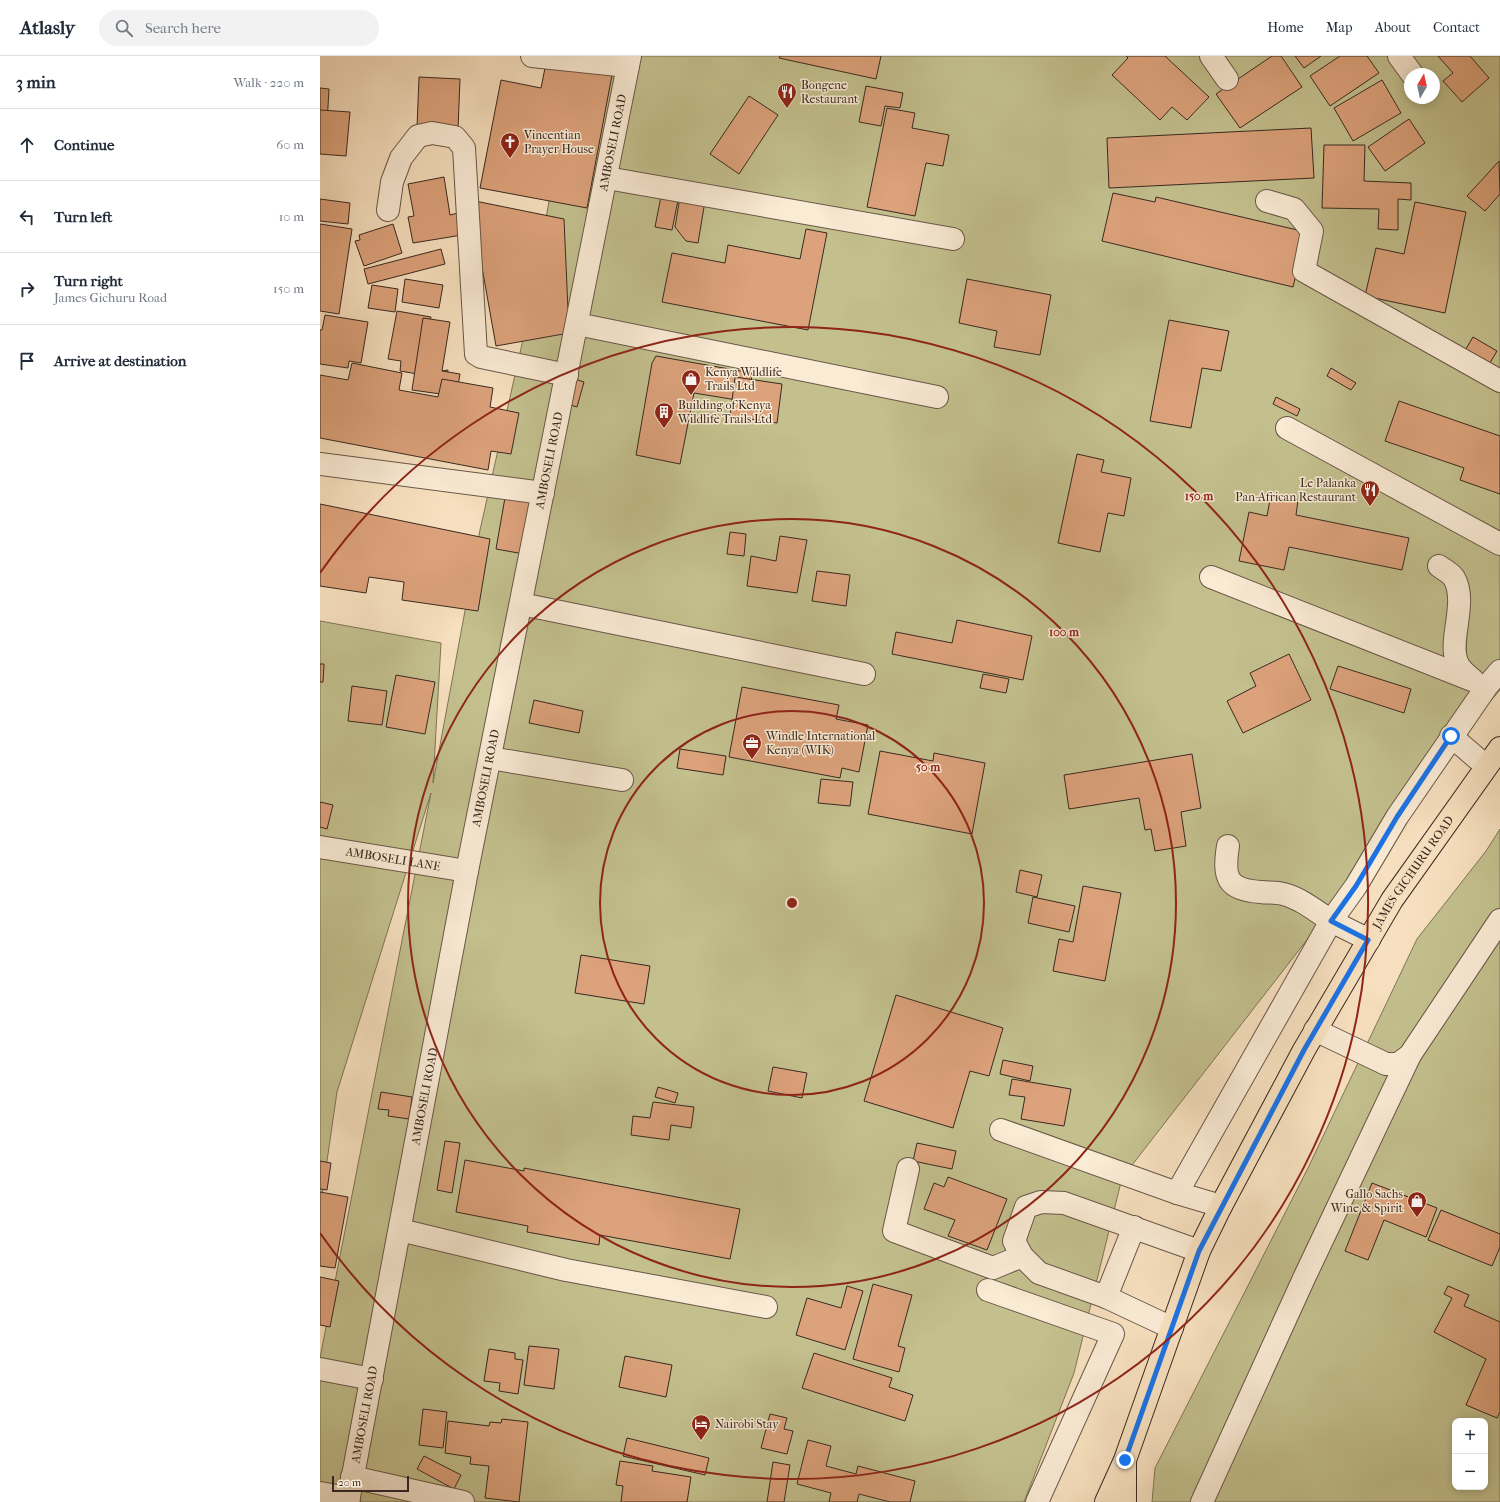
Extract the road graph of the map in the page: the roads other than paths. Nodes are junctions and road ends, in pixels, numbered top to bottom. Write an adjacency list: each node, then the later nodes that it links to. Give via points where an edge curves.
1 (532, 56): 4 (street)
2 (1210, 56): 6 (street)
3 (1399, 56): 5 (street)
4 (629, 61): 7 (street, AMBOSELI ROAD)
5 (1408, 68)
6 (1227, 78)
7 (607, 178): 10 (street); 11 (street, AMBOSELI ROAD)
8 (1267, 201): 13 (street, via 1294,210 1312,231 1304,271)
9 (388, 210): 12 (street, via 392,182 401,158 418,136 432,133 455,137 464,148 476,354)
10 (953, 239)
11 (577, 324): 12 (street, AMBOSELI ROAD); 14 (street)
12 (567, 375): 17 (street, AMBOSELI ROAD)
13 (1500, 381)
14 (937, 397)
15 (1287, 428): 18 (street)
16 (320, 464): 17 (street)
17 (543, 493): 21 (street, AMBOSELI ROAD)
18 (1500, 544)
19 (1439, 566): 23 (street, via 1453,577 1458,588 1455,652 1457,662)
20 (1211, 577): 23 (street)
21 (521, 604): 22 (street); 26 (street, AMBOSELI ROAD)
22 (864, 674)
23 (1486, 679): 24 (street)
24 (1451, 736): 27 (street); 33 (street)
25 (1500, 748): 27 (main road, JAMES GICHURU ROAD)
26 (490, 758): 28 (street); 31 (street, AMBOSELI ROAD)
27 (1486, 766): 34 (main road, JAMES GICHURU ROAD, via 1392,900)
28 (622, 780)
29 (1228, 846): 33 (street, via 1226,870 1230,882 1235,887 1252,892 1282,894 1305,903)
30 (320, 847): 31 (street, AMBOSELI LANE)
31 (467, 871): 42 (street, AMBOSELI ROAD)
32 (1500, 920): 36 (street)
33 (1331, 921): 34 (street); 39 (street)
34 (1368, 940): 35 (main road, JAMES GICHURU ROAD)
35 (1315, 1030): 36 (street, via 1386,1064 1398,1064); 40 (main road, JAMES GICHURU ROAD)
36 (1410, 1055): 58 (street)
37 (1001, 1130): 39 (street)
38 (908, 1169): 44 (street, via 894,1231 993,1268)
39 (1176, 1193): 40 (street)
40 (1221, 1206): 43 (main road, JAMES GICHURU ROAD)
41 (1134, 1227): 43 (street); 44 (street, via 1064,1203 1041,1202 1026,1207 1014,1241); 46 (street)
42 (400, 1230): 47 (street, via 566,1270); 50 (street, AMBOSELI ROAD)
43 (1199, 1251): 48 (main road, JAMES GICHURU ROAD)
44 (1022, 1256): 46 (street, via 1039,1273)
45 (988, 1290): 55 (street, via 1113,1334)
46 (1106, 1297): 48 (street)
47 (766, 1307)
48 (1172, 1328): 51 (main road, JAMES GICHURU ROAD)
49 (320, 1369): 50 (street)
50 (372, 1379): 52 (street, AMBOSELI ROAD)
51 (1125, 1460): 56 (main road, JAMES GICHURU ROAD); 57 (main road, JAMES GICHURU ROAD)
52 (350, 1492): 53 (street); 54 (street)
53 (320, 1493)
54 (463, 1502)
55 (1039, 1502)
56 (1106, 1502)
57 (1125, 1502)
58 (1202, 1502)

